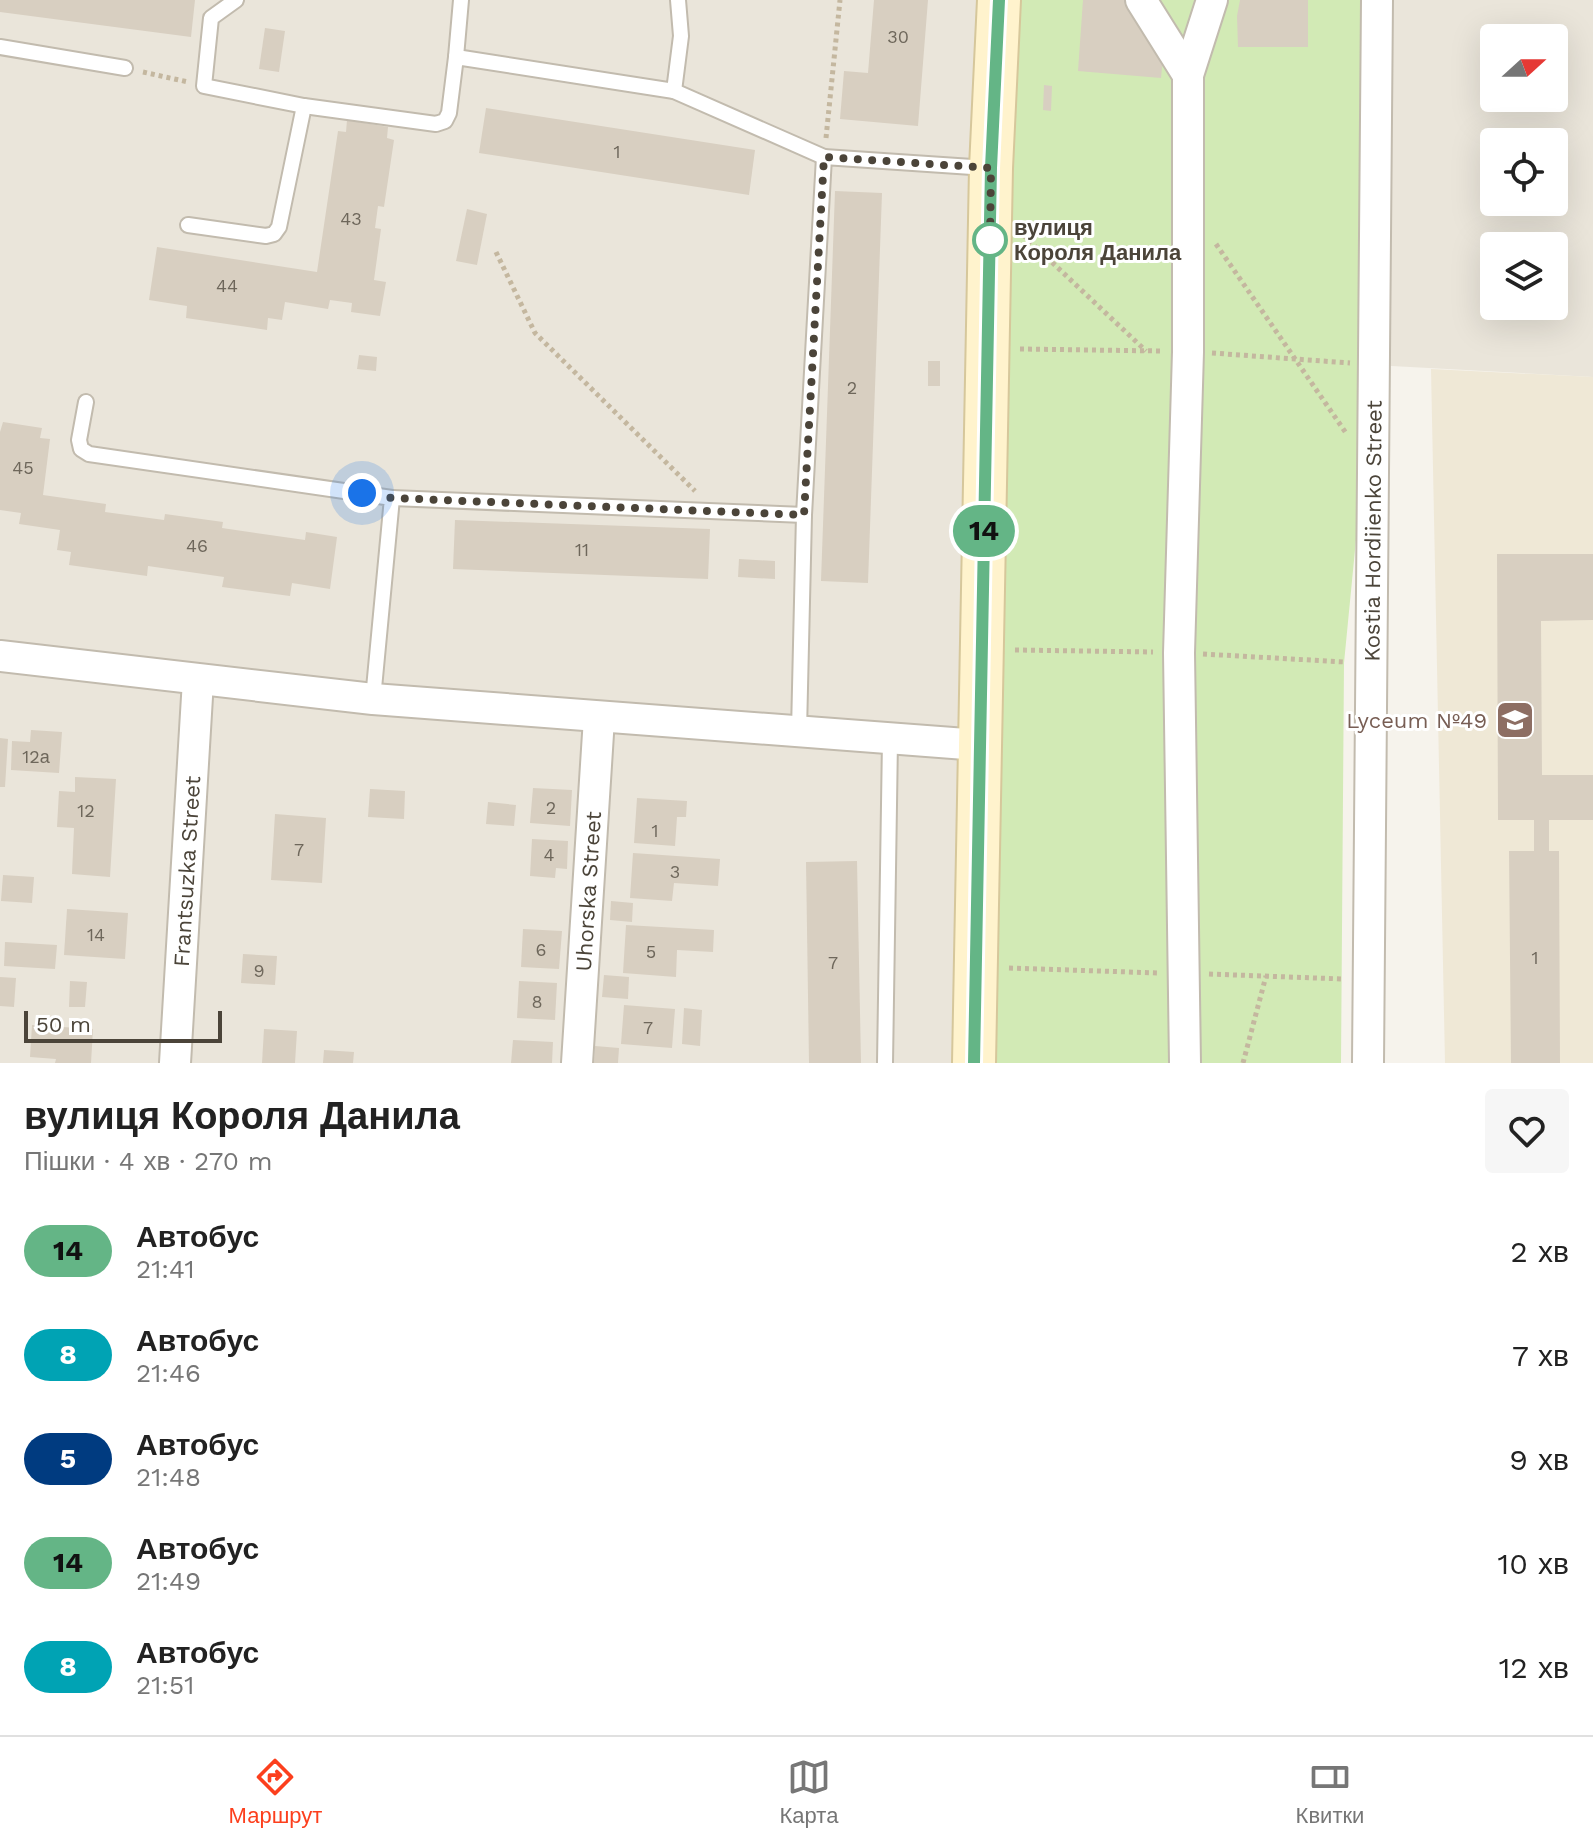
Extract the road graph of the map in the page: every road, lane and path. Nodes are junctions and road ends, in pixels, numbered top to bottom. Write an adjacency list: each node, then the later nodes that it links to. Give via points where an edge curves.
1 (236, 0): 13 (lane, via 211,18)
2 (461, 0): 10 (lane)
3 (678, 0): 14 (lane, via 681,36)
4 (840, 0): 16 (path)
5 (999, 0): 17 (main road)
6 (1141, 0): 12 (street)
7 (1212, 0): 12 (street)
8 (1377, 0): 24 (street, Kostia Hordiienko Street)
9 (0, 47): 11 (lane)
10 (456, 57): 14 (lane); 15 (lane, via 449,113 436,124)
11 (125, 68): 13 (path)
12 (1188, 75): 18 (street)
13 (204, 86): 15 (lane)
14 (674, 91): 16 (lane)
15 (304, 106): 19 (lane, via 274,234)
16 (824, 157): 17 (lane); 27 (lane)
17 (991, 168): 34 (main road)
18 (1188, 204): 24 (path); 40 (street, via 1179,653)
19 (188, 225)
20 (1022, 234): 22 (path)
21 (496, 252): 26 (path, via 535,333)
22 (1146, 351)
23 (86, 402): 25 (lane, via 79,440 89,454)
24 (1372, 471): 42 (street, Kostia Hordiienko Street)
25 (392, 498): 26 (lane); 30 (lane)
26 (716, 511): 27 (lane)
27 (804, 515): 32 (lane)
28 (0, 656): 29 (street)
29 (198, 680): 30 (street); 36 (street, Frantsuzka Street)
30 (373, 699): 31 (street)
31 (599, 718): 32 (street); 37 (street, Uhorska Street)
32 (799, 731): 33 (street)
33 (890, 740): 34 (street); 38 (lane)
34 (979, 745): 39 (main road)
35 (1266, 976): 41 (path)
36 (175, 1063)
37 (577, 1063)
38 (885, 1063)
39 (974, 1063)
40 (1185, 1063)
41 (1243, 1063)
42 (1368, 1063)

